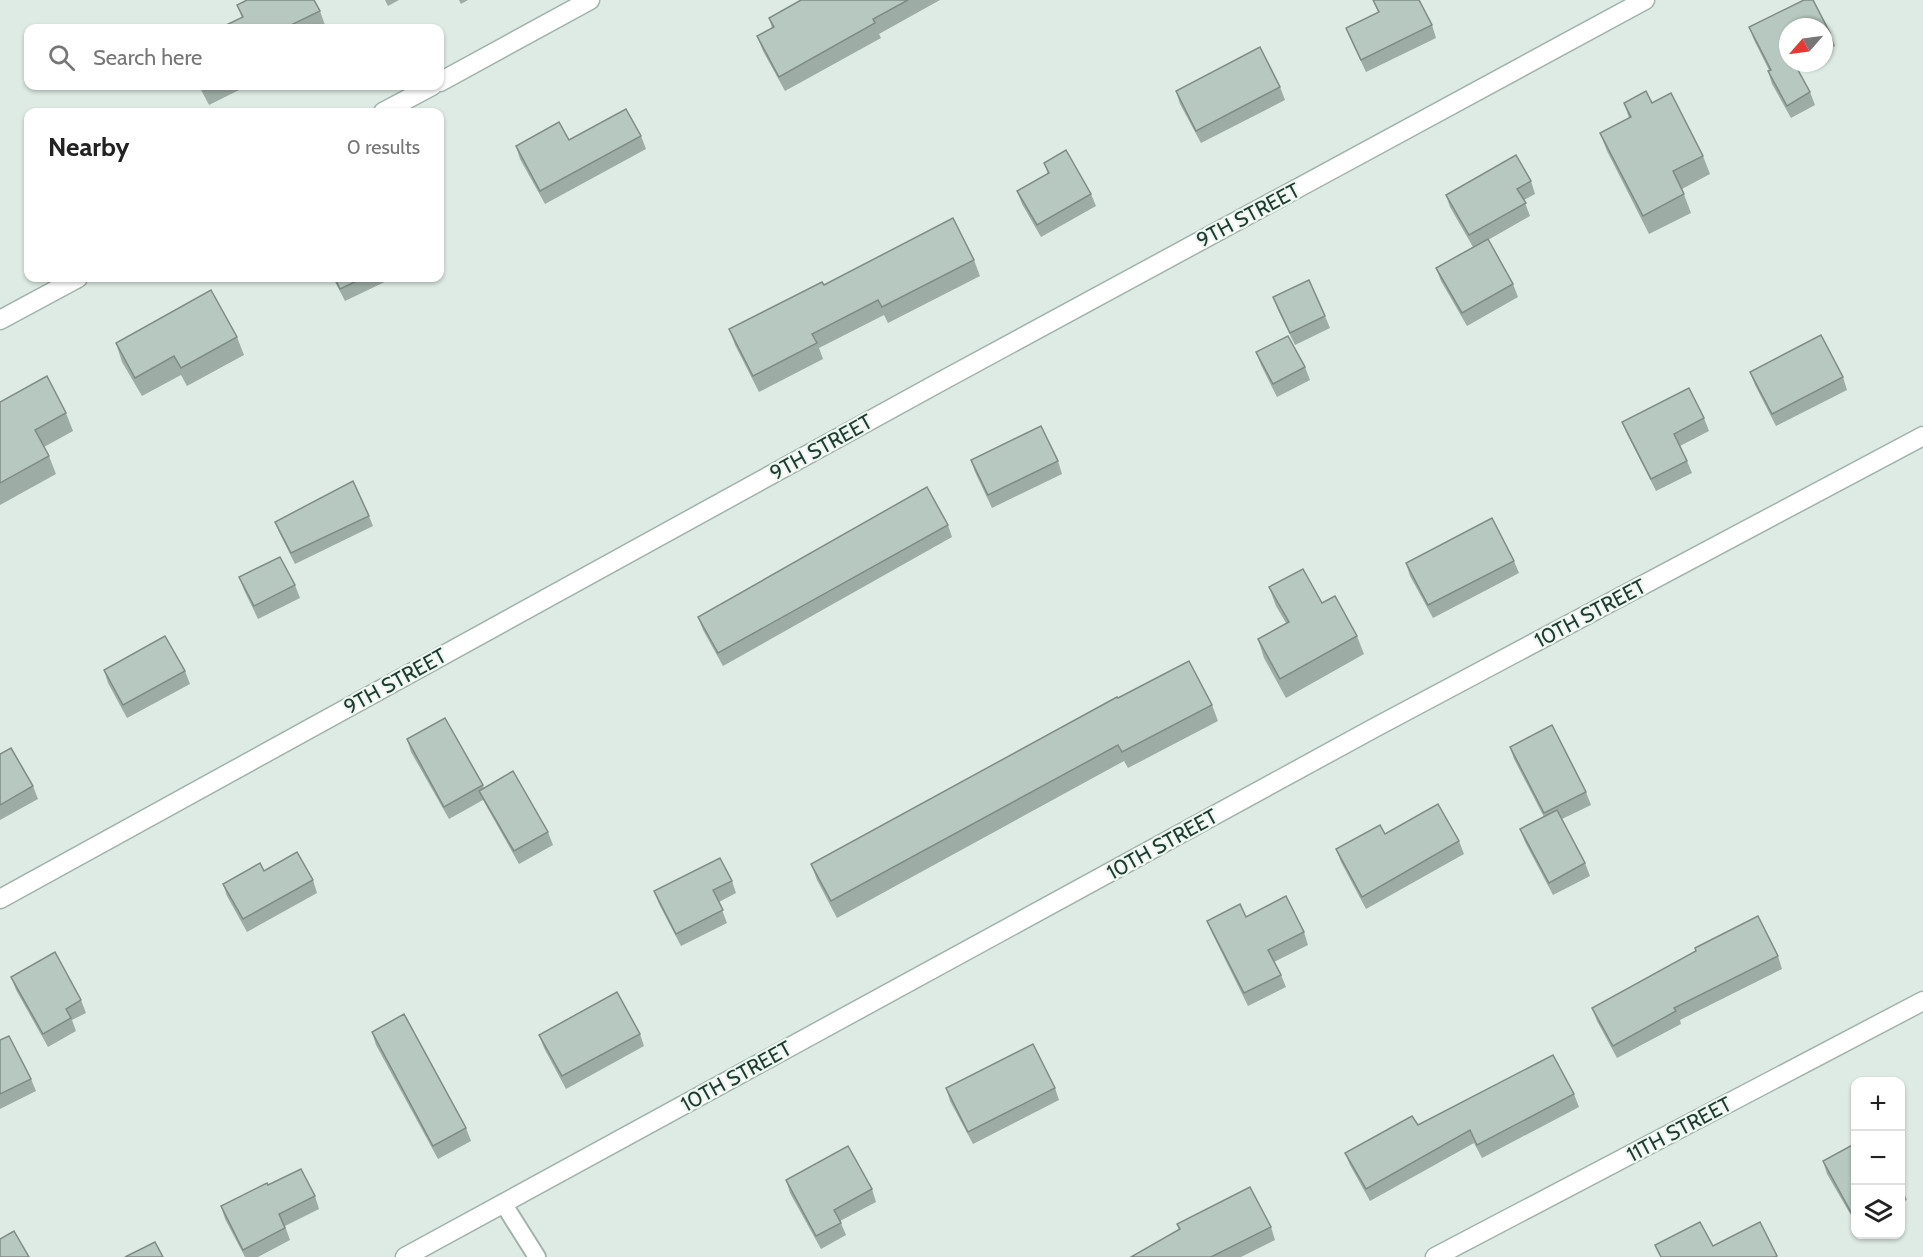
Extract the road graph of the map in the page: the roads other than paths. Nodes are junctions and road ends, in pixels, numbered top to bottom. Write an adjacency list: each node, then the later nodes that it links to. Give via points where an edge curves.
1 (590, 0): 3 (street)
2 (1645, 0): 9 (street, 9TH STREET)
3 (444, 80)
4 (424, 90): 5 (street)
5 (390, 108)
6 (71, 282): 7 (street)
7 (0, 320)
8 (1923, 436): 11 (street, 10TH STREET, via 1376,727)
9 (0, 899)
10 (1923, 1000): 14 (street, 11TH STREET)
11 (503, 1203): 12 (street, 10TH STREET); 13 (lane)
12 (416, 1254)
13 (537, 1257)
14 (1435, 1257)

